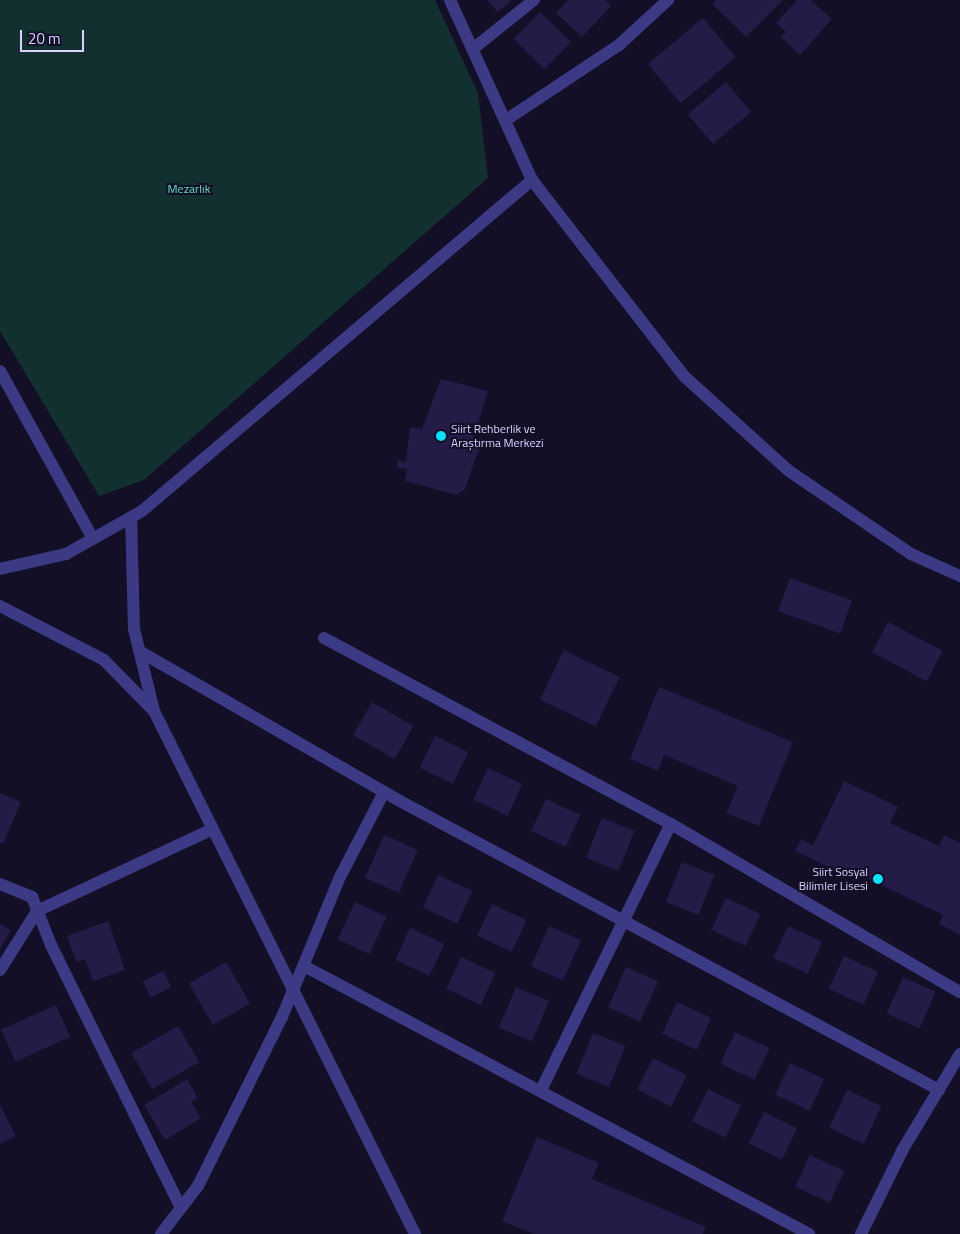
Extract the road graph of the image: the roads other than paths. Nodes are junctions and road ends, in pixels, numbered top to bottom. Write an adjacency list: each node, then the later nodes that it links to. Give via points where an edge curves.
1 (450, 0): 4 (street)
2 (534, 0): 4 (street)
3 (668, 0): 5 (street, via 620,45)
4 (474, 48): 5 (street)
5 (506, 120): 6 (street)
6 (532, 180): 8 (street); 11 (street, via 685,377 789,471 911,554)
7 (0, 371): 9 (street)
8 (131, 517): 9 (street); 14 (street, via 134,629)
9 (93, 539): 10 (street, via 66,554)
10 (0, 569)
11 (960, 576)
12 (0, 606): 15 (street, via 104,660)
13 (324, 638): 17 (street)
14 (140, 651): 15 (street); 16 (street)
15 (154, 711): 18 (street)
16 (384, 792): 21 (street); 22 (street, via 340,877)
17 (672, 824): 21 (street); 25 (street)
18 (213, 829): 20 (street); 24 (street)
19 (0, 884): 20 (street, via 32,897)
20 (38, 911): 23 (street); 29 (street)
21 (624, 923): 27 (street); 28 (street)
22 (304, 966): 24 (street); 27 (street)
23 (0, 970)
24 (293, 990): 29 (street, via 198,1186); 31 (street)
25 (960, 992)
26 (960, 1054): 28 (street)
27 (542, 1088): 32 (street)
28 (939, 1090): 33 (street)
29 (181, 1208): 30 (street)
30 (160, 1234)
31 (415, 1234)
32 (809, 1234)
33 (861, 1234)

